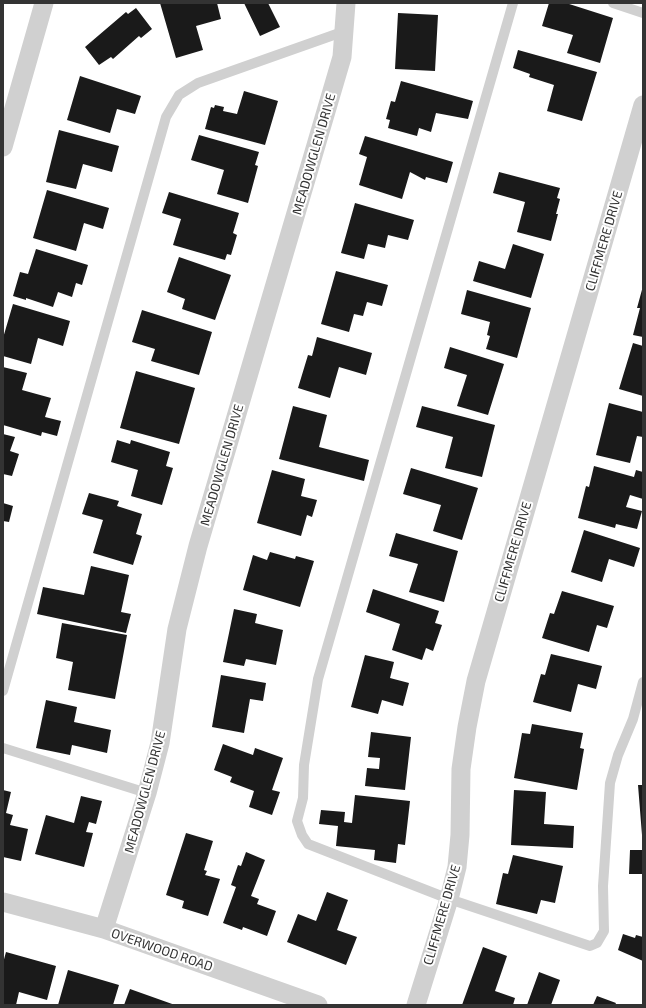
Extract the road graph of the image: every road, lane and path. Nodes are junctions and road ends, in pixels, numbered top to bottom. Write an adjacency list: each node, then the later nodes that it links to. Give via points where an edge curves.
1 (44, 3): 8 (street)
2 (346, 3): 6 (street, MEADOWGLEN DRIVE)
3 (513, 3): 13 (lane, via 318,679 304,766 303,798 297,821 308,844)
4 (613, 3): 5 (lane)
5 (643, 14)
6 (345, 31): 10 (lane, via 198,83 179,95 166,117); 12 (street, MEADOWGLEN DRIVE, via 342,57 198,546 178,629 160,743)
7 (643, 105): 13 (street, CLIFFMERE DRIVE, via 476,681 461,769 460,835 457,867)
8 (3, 147)
9 (643, 682): 13 (lane, via 610,783 603,886 604,931 597,943 590,946)
10 (3, 691)
11 (3, 748): 12 (lane)
12 (147, 793): 15 (street, MEADOWGLEN DRIVE)
13 (449, 899): 17 (street, CLIFFMERE DRIVE)
14 (3, 902): 15 (street, OVERWOOD ROAD)
15 (104, 929): 16 (street, OVERWOOD ROAD)
16 (318, 1005)
17 (416, 1005)

